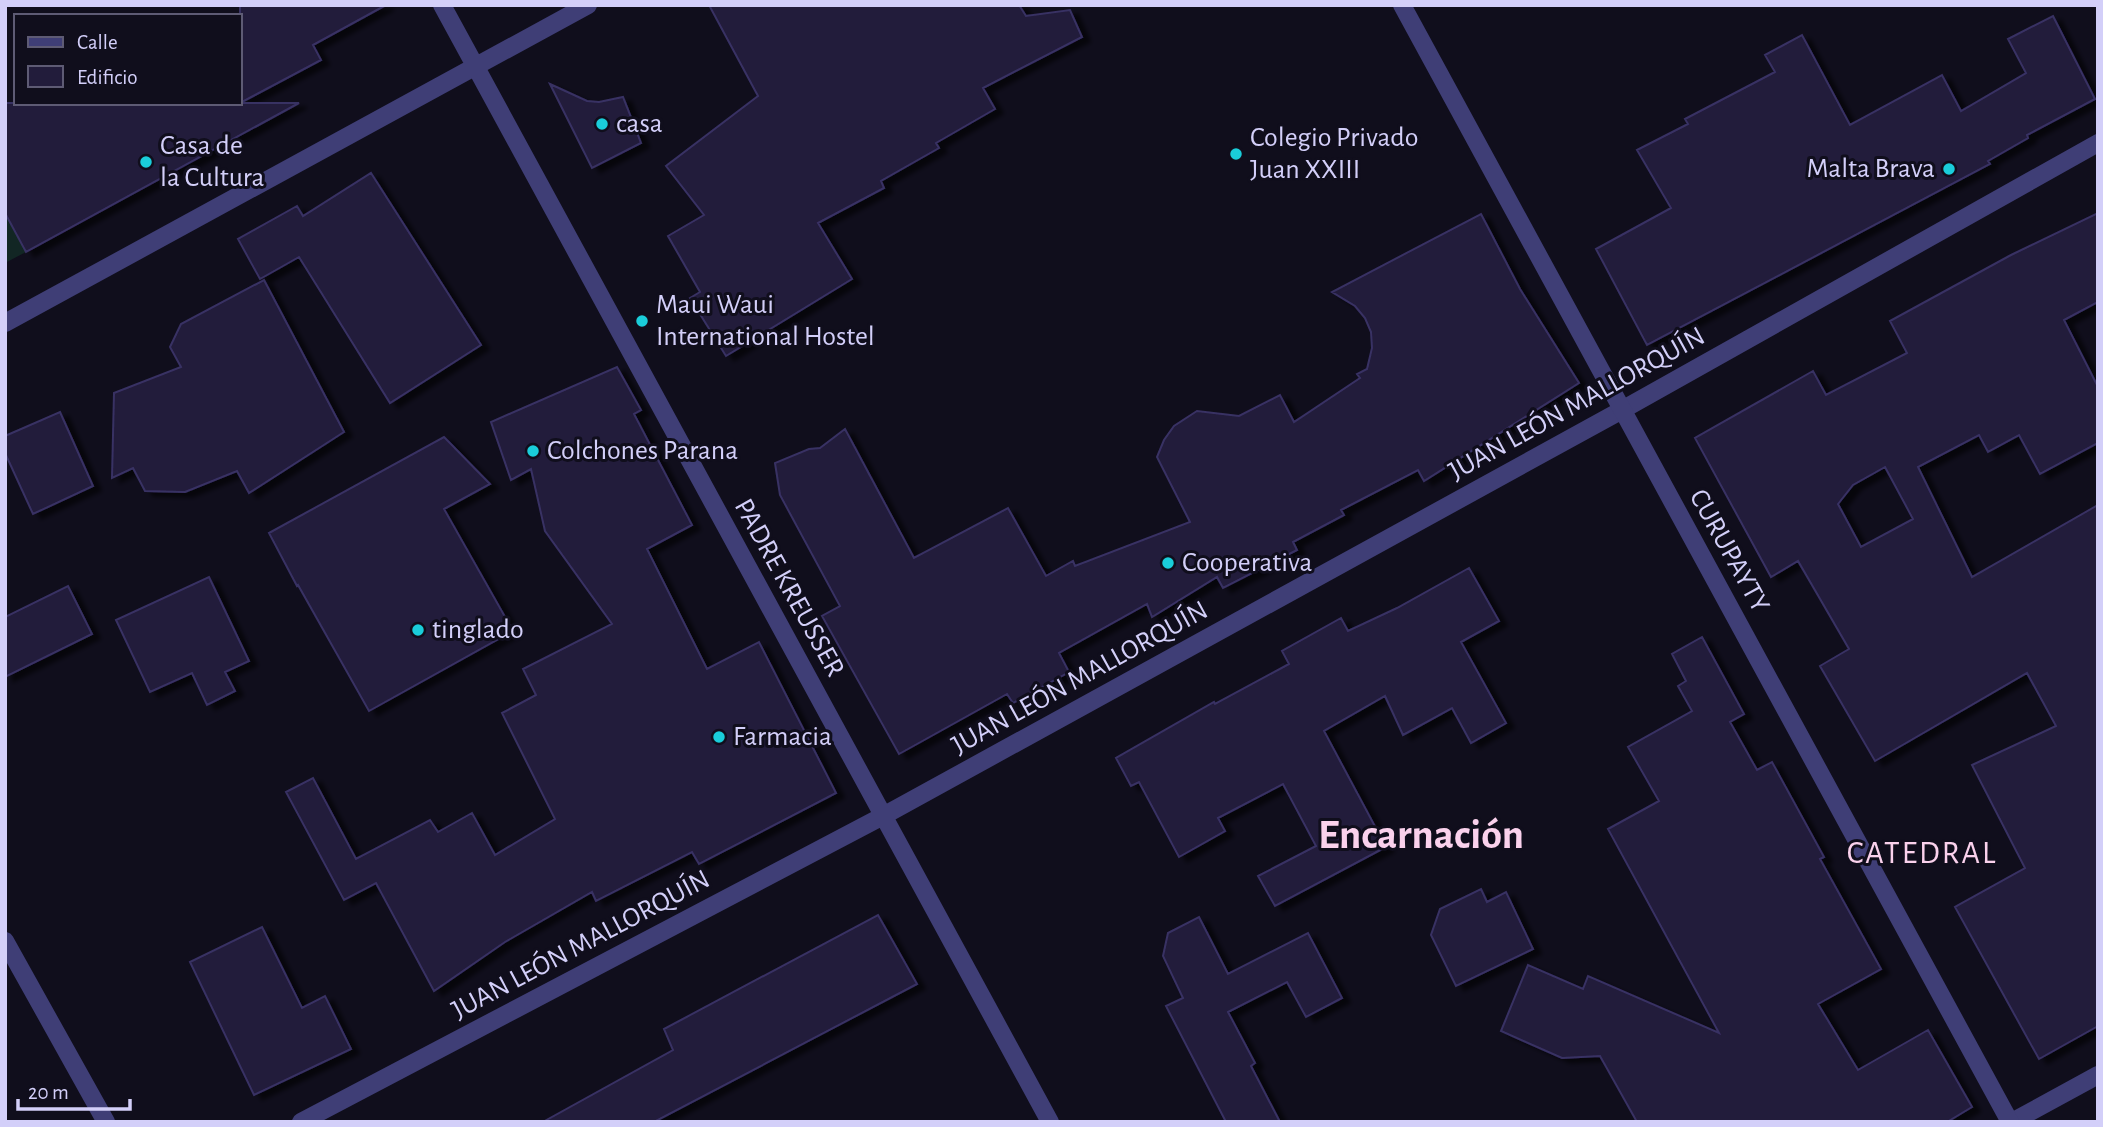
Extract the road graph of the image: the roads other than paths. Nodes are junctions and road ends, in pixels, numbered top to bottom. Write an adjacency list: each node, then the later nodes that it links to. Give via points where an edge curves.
1 (442, 5): 4 (street, PADRE KREUSSER)
2 (588, 5): 4 (street)
3 (1402, 5): 7 (street, CURUPAYTY)
4 (476, 66): 6 (street); 8 (street, PADRE KREUSSER)
5 (2098, 143): 7 (street, JUAN LEÓN MALLORQUÍN)
6 (5, 323)
7 (1622, 410): 8 (street, JUAN LEÓN MALLORQUÍN); 14 (street, CURUPAYTY)
8 (883, 816): 12 (street, JUAN LEÓN MALLORQUÍN); 13 (street, PADRE KREUSSER)
9 (5, 941): 11 (street)
10 (2098, 1075): 14 (street)
11 (106, 1122)
12 (301, 1122)
13 (1049, 1122)
14 (2011, 1122)

